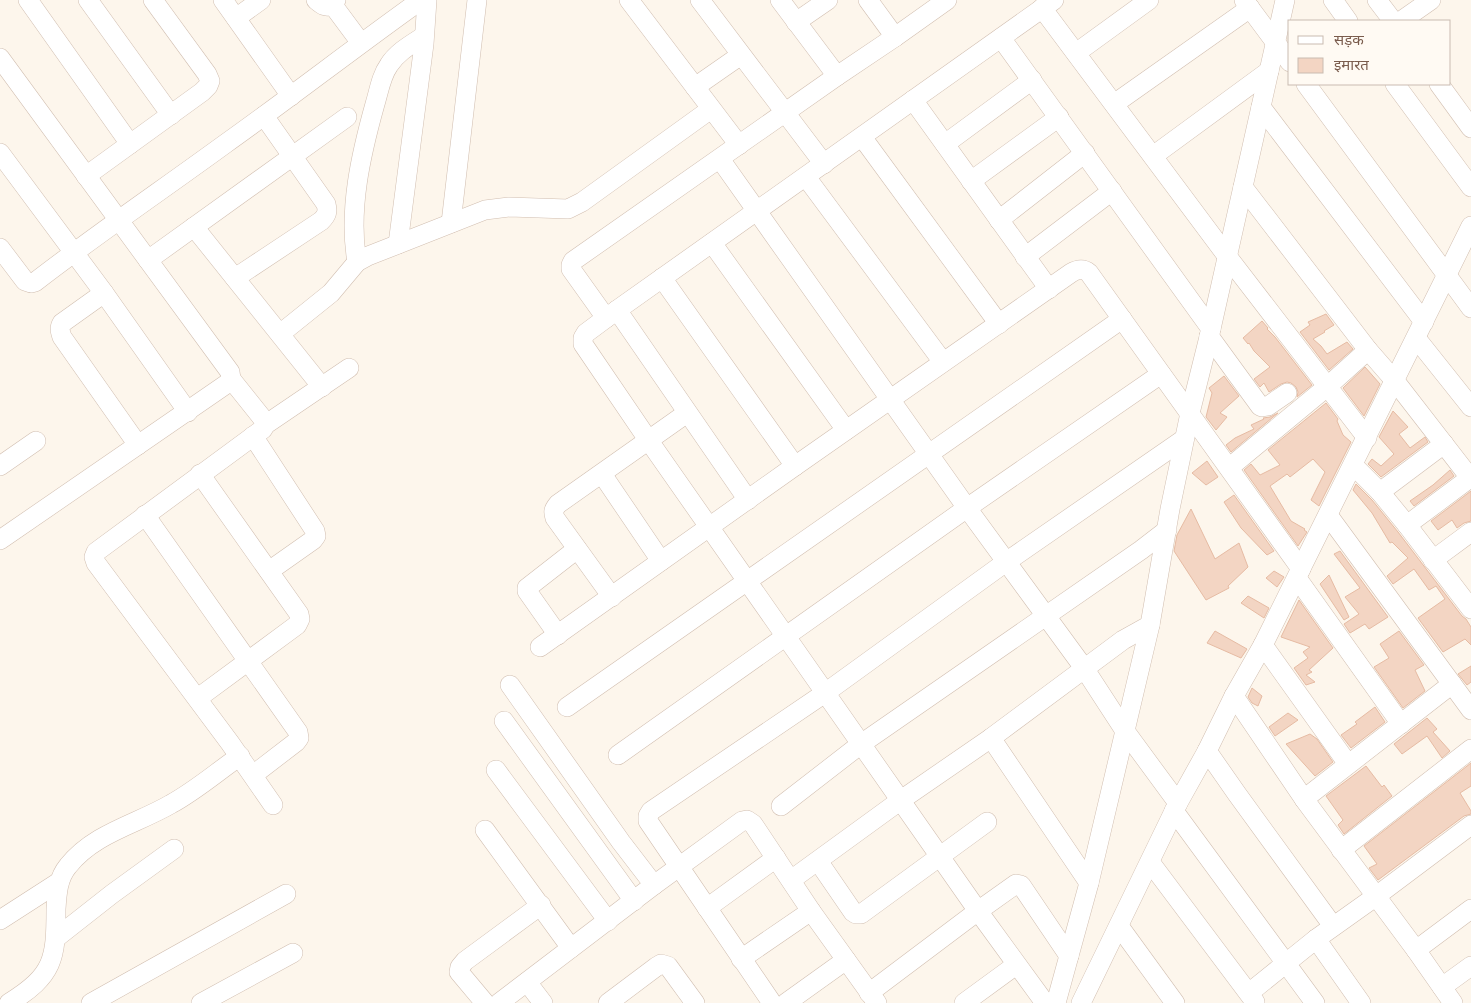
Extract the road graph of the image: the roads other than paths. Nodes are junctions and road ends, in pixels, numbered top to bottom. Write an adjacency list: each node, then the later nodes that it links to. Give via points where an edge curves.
1 (28, 0): 56 (street)
2 (88, 0): 50 (street)
3 (153, 0): 50 (street, via 210,81 202,92)
4 (224, 0): 23 (street)
5 (261, 0): 23 (street)
6 (420, 0): 32 (street)
7 (427, 0): 28 (street)
8 (477, 0): 74 (street)
9 (629, 0): 43 (street)
10 (700, 0): 34 (street)
11 (780, 0): 27 (street)
12 (828, 0): 27 (street)
13 (868, 0): 29 (street)
14 (947, 0): 29 (street)
15 (1149, 0): 33 (street)
16 (1285, 0): 31 (street)
17 (1332, 0): 24 (street)
18 (1377, 0): 25 (street)
19 (1430, 0): 26 (street)
20 (328, 2): 32 (street)
21 (1048, 4): 30 (street); 33 (street)
22 (1247, 4): 31 (street); 46 (street)
23 (236, 18): 44 (street)
24 (1347, 20)
25 (1392, 20)
26 (1402, 20)
27 (796, 22): 38 (street)
28 (424, 36): 78 (street); 84 (street, via 397,55 384,72 367,132 356,192 353,229)
29 (895, 38): 38 (street)
30 (1001, 38): 39 (street); 45 (street)
31 (1275, 42): 36 (street); 37 (street)
32 (361, 43): 44 (street)
33 (1076, 53): 46 (street)
34 (741, 54): 43 (street); 49 (street)
35 (0, 58): 65 (street)
36 (1288, 59)
37 (1269, 71): 47 (street); 61 (street)
38 (838, 76): 49 (street)
39 (1032, 80): 53 (street); 57 (street)
40 (1307, 85): 85 (street)
41 (1396, 85): 68 (street)
42 (1440, 85): 54 (street)
43 (695, 87): 48 (street)
44 (291, 96): 51 (street)
45 (913, 100): 55 (street); 57 (street)
46 (1114, 104): 61 (street)
47 (1261, 107): 69 (street); 94 (street)
48 (711, 109): 58 (street); 74 (street, via 568,209 509,207 485,210)
49 (785, 112): 58 (street); 64 (street)
50 (171, 115): 56 (street)
51 (264, 116): 62 (street); 73 (street)
52 (347, 117): 62 (street)
53 (1058, 117): 60 (street); 67 (street)
54 (1471, 128)
55 (862, 137): 64 (street); 93 (street)
56 (130, 144): 65 (street)
57 (945, 144): 67 (street)
58 (739, 145): 63 (street)
59 (0, 153): 80 (street)
60 (1085, 153): 70 (street); 72 (street)
61 (1153, 156): 82 (street)
62 (293, 157): 76 (street); 86 (street, via 326,204 327,216)
63 (720, 159): 71 (street); 91 (street, via 573,261 571,269)
64 (824, 164): 66 (street)
65 (86, 176): 73 (street)
66 (806, 177): 71 (street); 98 (street)
67 (971, 181): 72 (street)
68 (1471, 186)
69 (1243, 187): 82 (street); 97 (street)
70 (1112, 191): 81 (street); 95 (street)
71 (758, 211): 77 (street); 106 (street)
72 (999, 220): 81 (street)
73 (119, 221): 80 (street); 83 (street)
74 (451, 223): 78 (street)
75 (1471, 226): 85 (street)
76 (194, 227): 83 (street); 86 (street)
77 (712, 243): 87 (street); 112 (street)
78 (398, 244): 84 (street)
79 (0, 249): 80 (street, via 27,283 35,282)
80 (74, 252): 89 (street)
81 (1025, 256): 88 (street)
82 (1227, 256): 95 (street); 104 (street)
83 (148, 260): 101 (street, via 230,372)
84 (357, 262): 96 (street, via 331,293)
85 (1447, 275): 90 (street); 94 (street)
86 (235, 278): 96 (street)
87 (662, 278): 91 (street); 122 (street)
88 (1049, 289): 92 (street, via 1076,270 1085,270); 93 (street)
89 (104, 293): 108 (street); 118 (street, via 62,323 60,331)
90 (1471, 308)
91 (611, 314): 109 (street); 116 (street, via 586,333 583,344)
92 (1122, 319): 100 (street); 119 (street)
93 (999, 324): 98 (street)
94 (1420, 330): 102 (street); 107 (street)
95 (1210, 332): 105 (street, via 1262,408); 110 (street)
96 (280, 334): 103 (street)
97 (1368, 350): 102 (street); 104 (street)
98 (943, 362): 106 (street)
99 (350, 368): 103 (street)
100 (1162, 374): 110 (street); 129 (street)
101 (231, 378): 108 (street, via 228,384); 111 (street, via 263,419)
102 (1395, 381): 113 (street); 117 (street)
103 (322, 386): 111 (street)
104 (1328, 386): 113 (street); 123 (street)
105 (1287, 393)
106 (890, 399): 112 (street); 119 (street)
107 (1471, 407)
108 (188, 412): 118 (street)
109 (688, 413): 116 (street); 128 (street)
110 (1190, 413): 114 (street); 123 (street)
111 (259, 430): 124 (street); 141 (street, via 316,531 313,540)
112 (846, 430): 122 (street)
113 (1367, 438): 120 (street)
114 (1184, 439): 134 (street); 140 (street)
115 (36, 441): 121 (street)
116 (649, 441): 125 (street); 133 (street)
117 (1444, 444): 126 (street); 127 (street)
118 (138, 445): 136 (street)
119 (929, 453): 129 (street); 143 (street)
120 (1353, 465): 127 (street); 131 (street)
121 (0, 466)
122 (795, 466): 128 (street)
123 (1230, 468): 142 (street)
124 (200, 474): 130 (street); 141 (street)
125 (602, 474): 137 (street, via 554,509 555,518); 139 (street)
126 (1471, 479): 132 (street)
127 (1380, 492): 132 (street)
128 (748, 500): 133 (street)
129 (967, 508): 140 (street); 149 (street)
130 (145, 515): 152 (street); 158 (street, via 96,552 94,558)
131 (1328, 515): 142 (street); 154 (street)
132 (1408, 525): 138 (street)
133 (710, 528): 139 (street); 143 (street)
134 (1167, 530): 146 (street); 147 (street)
135 (1471, 532): 138 (street)
136 (0, 540)
137 (577, 549): 144 (street); 148 (street, via 527,588)
138 (1434, 560): 145 (street)
139 (661, 561): 144 (street)
140 (1006, 562): 146 (street); 156 (street)
141 (269, 571): 152 (street, via 300,620)
142 (1299, 574): 150 (street); 162 (street)
143 (748, 581): 149 (street); 159 (street)
144 (612, 597): 148 (street)
145 (1467, 597)
146 (1046, 615): 153 (street); 165 (street)
147 (1150, 625): 153 (street); 163 (street)
148 (558, 635): 151 (street)
149 (786, 636): 156 (street); 168 (street)
150 (1263, 645): 157 (street); 170 (street)
151 (540, 647)
152 (248, 661): 158 (street); 172 (street, via 299,738)
153 (1084, 668): 163 (street); 164 (street)
154 (1452, 684): 160 (street); 162 (street)
155 (510, 685): 191 (street)
156 (825, 693): 165 (street); 187 (street, via 651,811 648,821)
157 (1234, 696): 167 (street); 173 (street)
158 (198, 698): 169 (street)
159 (567, 707)
160 (1471, 710)
161 (504, 721): 194 (street)
162 (1400, 724): 170 (street)
163 (1125, 731): 177 (street); 190 (street)
164 (991, 738): 174 (street); 190 (street)
165 (861, 744): 174 (street); 176 (street)
166 (1471, 749): 182 (street)
167 (1208, 751): 177 (street); 203 (street)
168 (618, 755)
169 (240, 756): 172 (street); 189 (street, via 174,803 95,841 67,867)
170 (1348, 764): 173 (street)
171 (496, 770): 201 (street)
172 (253, 775): 175 (street)
173 (1304, 799): 182 (street)
174 (902, 800): 183 (street); 185 (street)
175 (273, 805)
176 (781, 806)
177 (1176, 807): 186 (street); 212 (street)
178 (987, 822): 183 (street)
179 (1471, 825): 193 (street)
180 (485, 830): 195 (street)
181 (174, 849): 204 (street)
182 (1341, 850): 193 (street)
183 (940, 856): 185 (street, via 861,914 856,914); 199 (street)
184 (776, 858): 187 (street, via 747,820); 188 (street); 196 (street)
185 (818, 861): 188 (street)
186 (1150, 862): 202 (street); 219 (street)
187 (680, 867): 191 (street); 196 (street)
188 (791, 880): 198 (street)
189 (59, 882): 200 (street); 204 (street)
190 (1089, 883): 209 (street)
191 (654, 885): 194 (street)
192 (286, 894): 222 (street)
193 (1375, 896): 203 (street); 207 (street)
194 (634, 901): 201 (street)
195 (541, 905): 206 (street); 224 (street, via 460,967 459,972)
196 (707, 908): 210 (street)
197 (1471, 909): 207 (street)
198 (811, 911): 210 (street); 211 (street)
199 (978, 911): 209 (street, via 1016,884 1022,885); 213 (street); 218 (street)
200 (0, 920)
201 (608, 921): 206 (street)
202 (1119, 926): 217 (street); 234 (street)
203 (1333, 926): 205 (street)
204 (56, 938): 221 (street, via 49,966 40,980)
205 (1316, 939): 212 (street); 236 (street)
206 (571, 948): 215 (street)
207 (1416, 950): 216 (street)
208 (292, 952): 223 (street)
209 (1069, 956): 232 (street)
210 (742, 959): 228 (street)
211 (846, 960): 218 (street); 229 (street)
212 (1287, 963): 219 (street); 235 (street)
213 (1016, 965): 230 (street); 231 (street)
214 (1471, 966): 216 (street)
215 (527, 982): 225 (street); 226 (street)
216 (1442, 987): 237 (street)
217 (1085, 995): 233 (street)
218 (873, 998)
219 (1252, 998)
220 (613, 1001): 227 (street, via 661,964 668,966)
221 (9, 1003)
222 (91, 1003)
223 (201, 1003)
224 (485, 1003)
225 (499, 1003)
226 (543, 1003)
227 (695, 1003)
228 (772, 1003)
229 (786, 1003)
230 (964, 1003)
231 (1045, 1003)
232 (1056, 1003)
233 (1100, 1003)
234 (1175, 1003)
235 (1315, 1003)
236 (1361, 1003)
237 (1453, 1003)

